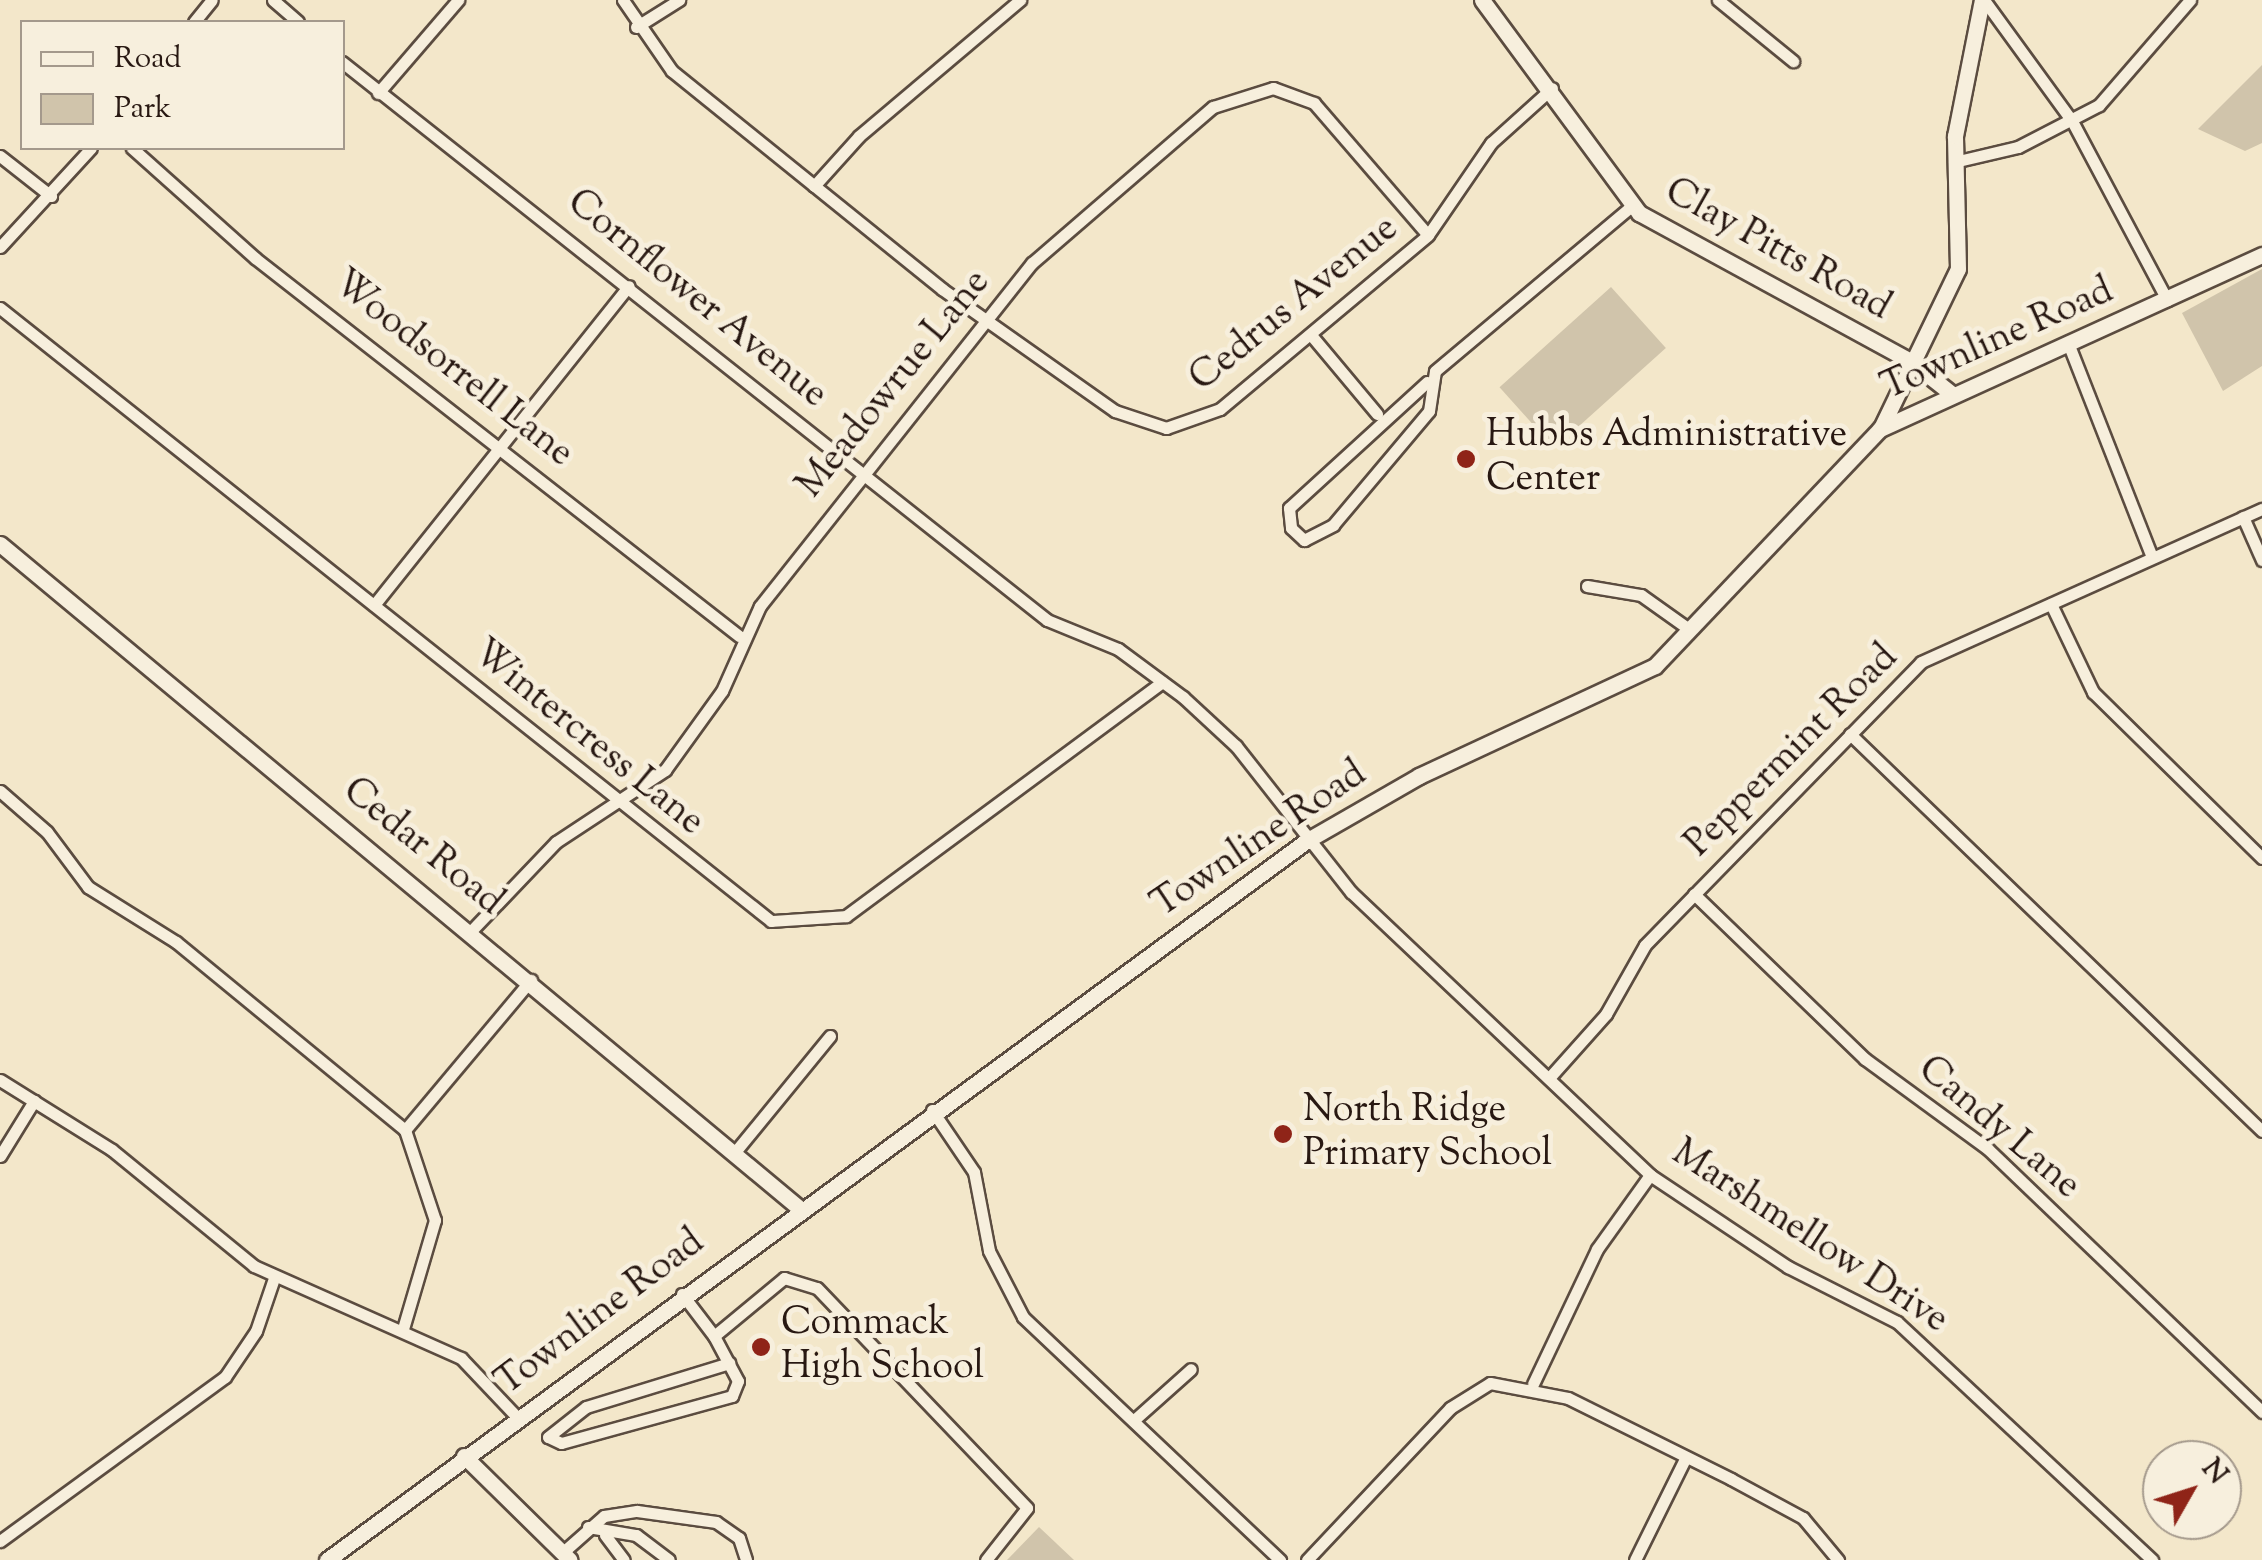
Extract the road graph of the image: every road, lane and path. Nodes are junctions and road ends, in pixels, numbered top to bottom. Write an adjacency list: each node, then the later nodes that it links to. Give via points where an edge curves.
1 (212, 0): 13 (street)
2 (272, 0): 14 (street)
3 (458, 0): 19 (street)
4 (623, 0): 15 (street, Cedrus Avenue)
5 (679, 0): 15 (street)
6 (1020, 0): 25 (street, via 859,136)
7 (1482, 0): 18 (main road, Clay Pitts Road)
8 (1718, 0): 16 (street)
9 (1983, 0): 20 (street); 24 (main road)
10 (2169, 0): 12 (street)
11 (2190, 0): 12 (street)
12 (2181, 10): 20 (street, via 2120,87)
13 (196, 20)
14 (296, 20)
15 (636, 26): 25 (street, Cedrus Avenue, via 672,71)
16 (1793, 61)
17 (345, 65): 19 (street, Cornflower Avenue)
18 (1552, 88): 27 (main road, Clay Pitts Road); 28 (street, Cedrus Avenue, via 1491,143)
19 (378, 93): 31 (street, Cornflower Avenue)
20 (2072, 120): 24 (street, via 1988,158); 32 (street)
21 (88, 150): 26 (street)
22 (134, 150): 42 (street, Woodsorrell Lane, via 266,268)
23 (0, 156): 26 (street)
24 (1954, 162): 37 (main road, via 1964,222 1958,269)
25 (814, 186): 34 (street, Cedrus Avenue)
26 (50, 196): 29 (street)
27 (1633, 205): 37 (main road, Clay Pitts Road, via 1668,237); 38 (street)
28 (1428, 236): 34 (street, Meadowrue Lane, via 1314,103 1252,90 1213,107 1053,241); 35 (street, Cedrus Avenue)
29 (0, 246)
30 (2262, 255): 32 (main road, Townline Road)
31 (629, 286): 42 (street); 43 (street, Cornflower Avenue)
32 (2168, 300): 36 (main road, Townline Road)
33 (0, 308): 51 (street, Wintercress Lane)
34 (986, 320): 35 (street, Cedrus Avenue, via 1115,411 1166,428 1220,410); 43 (street, Meadowrue Lane)
35 (1311, 334): 40 (street)
36 (2070, 348): 39 (main road, Townline Road); 47 (street)
37 (1910, 360): 39 (main road, Clay Pitts Road); 41 (main road)
38 (1427, 382): 38 (street, via 1429,411 1333,526 1304,540 1291,528 1290,508)
39 (1952, 394): 41 (main road, Townline Road)
40 (1377, 414)
41 (1880, 429): 52 (main road, Townline Road)
42 (502, 446): 51 (street); 53 (street, Woodsorrell Lane)
43 (864, 473): 53 (street, Meadowrue Lane); 54 (street, Cornflower Avenue, via 1047,620 1118,648)
44 (2262, 509): 45 (street, Peppermint Road)
45 (2243, 517): 47 (street, Peppermint Road); 48 (street)
46 (0, 544): 63 (main road, Cedar Road)
47 (2152, 557): 50 (street, Peppermint Road)
48 (2262, 560)
49 (1586, 586): 52 (street, via 1642,595)
50 (2051, 604): 55 (street, Peppermint Road, via 1921,662); 61 (street, via 2093,692)
51 (374, 605): 58 (street, Wintercress Lane)
52 (1690, 630): 60 (main road, Townline Road, via 1655,666 1608,693 1419,776)
53 (739, 636): 58 (street, Meadowrue Lane, via 704,722)
54 (1162, 682): 58 (street, Wintercress Lane, via 880,894 818,924 772,920 749,908); 60 (street, Cornflower Avenue, via 1222,730)
55 (1850, 734): 62 (street, Peppermint Road); 71 (street)
56 (0, 791): 57 (street)
57 (11, 800): 59 (street); 70 (street, via 88,887 176,942)
58 (623, 804): 63 (street, Meadowrue Lane, via 556,842)
59 (0, 814)
60 (1306, 841): 66 (street, Marshmellow Drive); 69 (main road, Townline Road)
61 (2262, 858)
62 (1694, 894): 66 (street, Peppermint Road, via 1645,945 1606,1014); 83 (street, Candy Lane, via 1865,1060 1988,1149)
63 (471, 931): 64 (main road, Cedar Road)
64 (531, 980): 70 (street); 72 (main road, Cedar Road)
65 (830, 1036): 72 (street)
66 (1548, 1078): 74 (street, Marshmellow Drive)
67 (0, 1080): 68 (street)
68 (34, 1101): 73 (street); 76 (street)
69 (932, 1110): 75 (main road, Townline Road); 85 (street, via 974,1172 1002,1288)
70 (406, 1130): 78 (street, via 434,1220)
71 (2262, 1131)
72 (735, 1152): 75 (main road, Cedar Road)
73 (0, 1156)
74 (1650, 1175): 82 (street, via 1597,1249); 101 (street, Marshmellow Drive, via 1788,1267 1896,1322)
75 (798, 1207): 77 (main road, Townline Road)
76 (274, 1278): 78 (street); 90 (street, via 225,1377)
77 (682, 1294): 79 (street); 84 (main road, Townline Road)
78 (403, 1329): 84 (street, via 461,1358)
79 (714, 1336): 80 (street); 96 (street, via 784,1278 817,1288 1027,1508)
80 (729, 1364): 80 (street, via 738,1380 732,1396 561,1444 548,1437 586,1407)
81 (1192, 1368): 85 (street)
82 (1533, 1384): 87 (street); 98 (street, via 1490,1383 1450,1408)
83 (2262, 1412)
84 (518, 1418): 86 (main road, Townline Road)
85 (1134, 1420): 97 (street)
86 (464, 1456): 91 (main road); 92 (main road, Townline Road)
87 (1685, 1459): 99 (street); 100 (street, via 1803,1518)
88 (588, 1527): 89 (street); 91 (street); 95 (street, via 616,1512 684,1514 730,1529)
89 (606, 1536): 93 (street); 94 (street, via 636,1535)
90 (0, 1541)
91 (563, 1557)
92 (327, 1560)
93 (624, 1560)
94 (668, 1560)
95 (746, 1560)
96 (986, 1560)
97 (1280, 1560)
98 (1307, 1560)
99 (1635, 1560)
100 (1838, 1560)
101 (2152, 1560)

